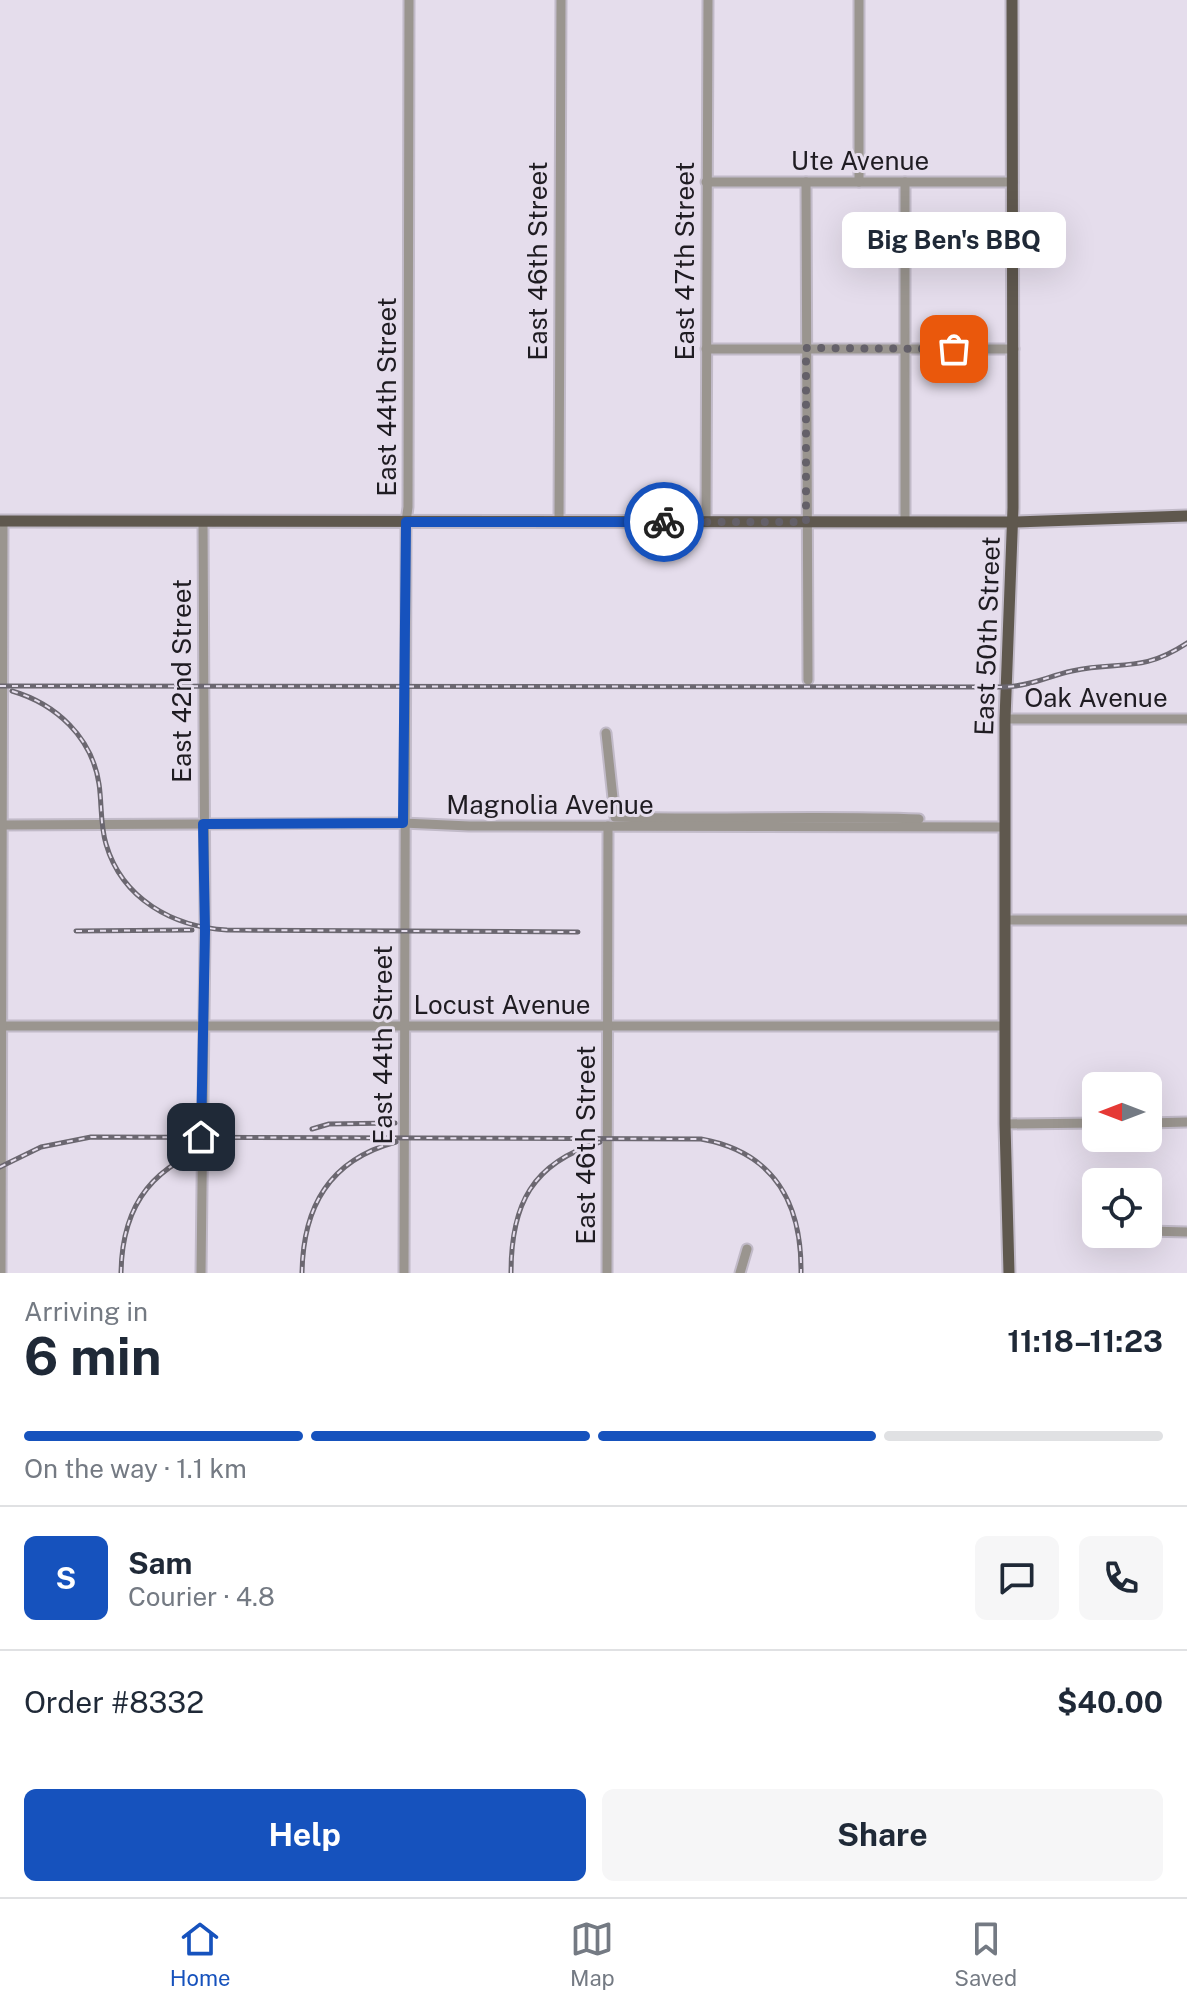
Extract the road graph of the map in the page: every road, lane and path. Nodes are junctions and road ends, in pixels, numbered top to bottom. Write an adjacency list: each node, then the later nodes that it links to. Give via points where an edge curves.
1 (409, 0): 18 (street, East 44th Street)
2 (561, 0): 19 (street, East 46th Street)
3 (708, 0): 6 (street, East 47th Street)
4 (859, 0): 8 (street)
5 (1012, 0): 10 (main road, East 50th Street)
6 (706, 182): 7 (street, Ute Avenue); 12 (street, East 47th Street)
7 (806, 182): 8 (street, Ute Avenue); 11 (street)
8 (859, 182): 9 (street, Ute Avenue)
9 (905, 182): 10 (street, Ute Avenue); 13 (street)
10 (1013, 182): 14 (main road, East 50th Street)
11 (806, 348): 12 (street); 13 (street); 21 (street)
12 (706, 349): 20 (street, East 47th Street)
13 (905, 349): 14 (street); 22 (street)
14 (1014, 349): 23 (main road, East 50th Street)
15 (1187, 516): 23 (main road)
16 (1, 521): 17 (main road); 31 (street)
17 (203, 521): 18 (main road); 30 (street, East 42nd Street)
18 (406, 522): 19 (main road); 29 (street, East 44th Street)
19 (559, 522): 20 (main road)
20 (706, 522): 21 (main road)
21 (806, 522): 22 (main road); 24 (street)
22 (905, 522): 23 (main road)
23 (1013, 522): 25 (main road, East 50th Street)
24 (808, 680)
25 (1005, 719): 26 (street, Oak Avenue); 33 (main road, East 50th Street)
26 (1187, 719)
27 (606, 733): 28 (street, via 615,817)
28 (919, 819)
29 (403, 823): 30 (street, Magnolia Avenue); 32 (street, Magnolia Avenue); 39 (street, East 44th Street)
30 (203, 824): 31 (street, Magnolia Avenue); 38 (street, East 42nd Street)
31 (1, 825): 37 (street)
32 (608, 826): 33 (street, Magnolia Avenue); 36 (street, East 46th Street)
33 (1005, 827): 34 (main road, East 50th Street)
34 (1005, 920): 35 (street); 40 (main road, East 50th Street)
35 (1187, 920)
36 (607, 1025): 39 (street, Locust Avenue); 40 (street, Locust Avenue); 51 (street, East 46th Street)
37 (1, 1026): 38 (street, Locust Avenue); 48 (street)
38 (202, 1026): 39 (street, Locust Avenue); 49 (street, East 42nd Street)
39 (404, 1026): 50 (street, East 44th Street)
40 (1005, 1026): 44 (main road, East 50th Street)
41 (1187, 1122): 43 (street)
42 (1082, 1123): 44 (street)
43 (1162, 1123)
44 (1005, 1124): 53 (main road, East 50th Street)
45 (1162, 1231): 46 (street)
46 (1187, 1232)
47 (747, 1249): 52 (street)
48 (1, 1273)
49 (201, 1273)
50 (404, 1273)
51 (607, 1273)
52 (740, 1273)
53 (1009, 1273)

